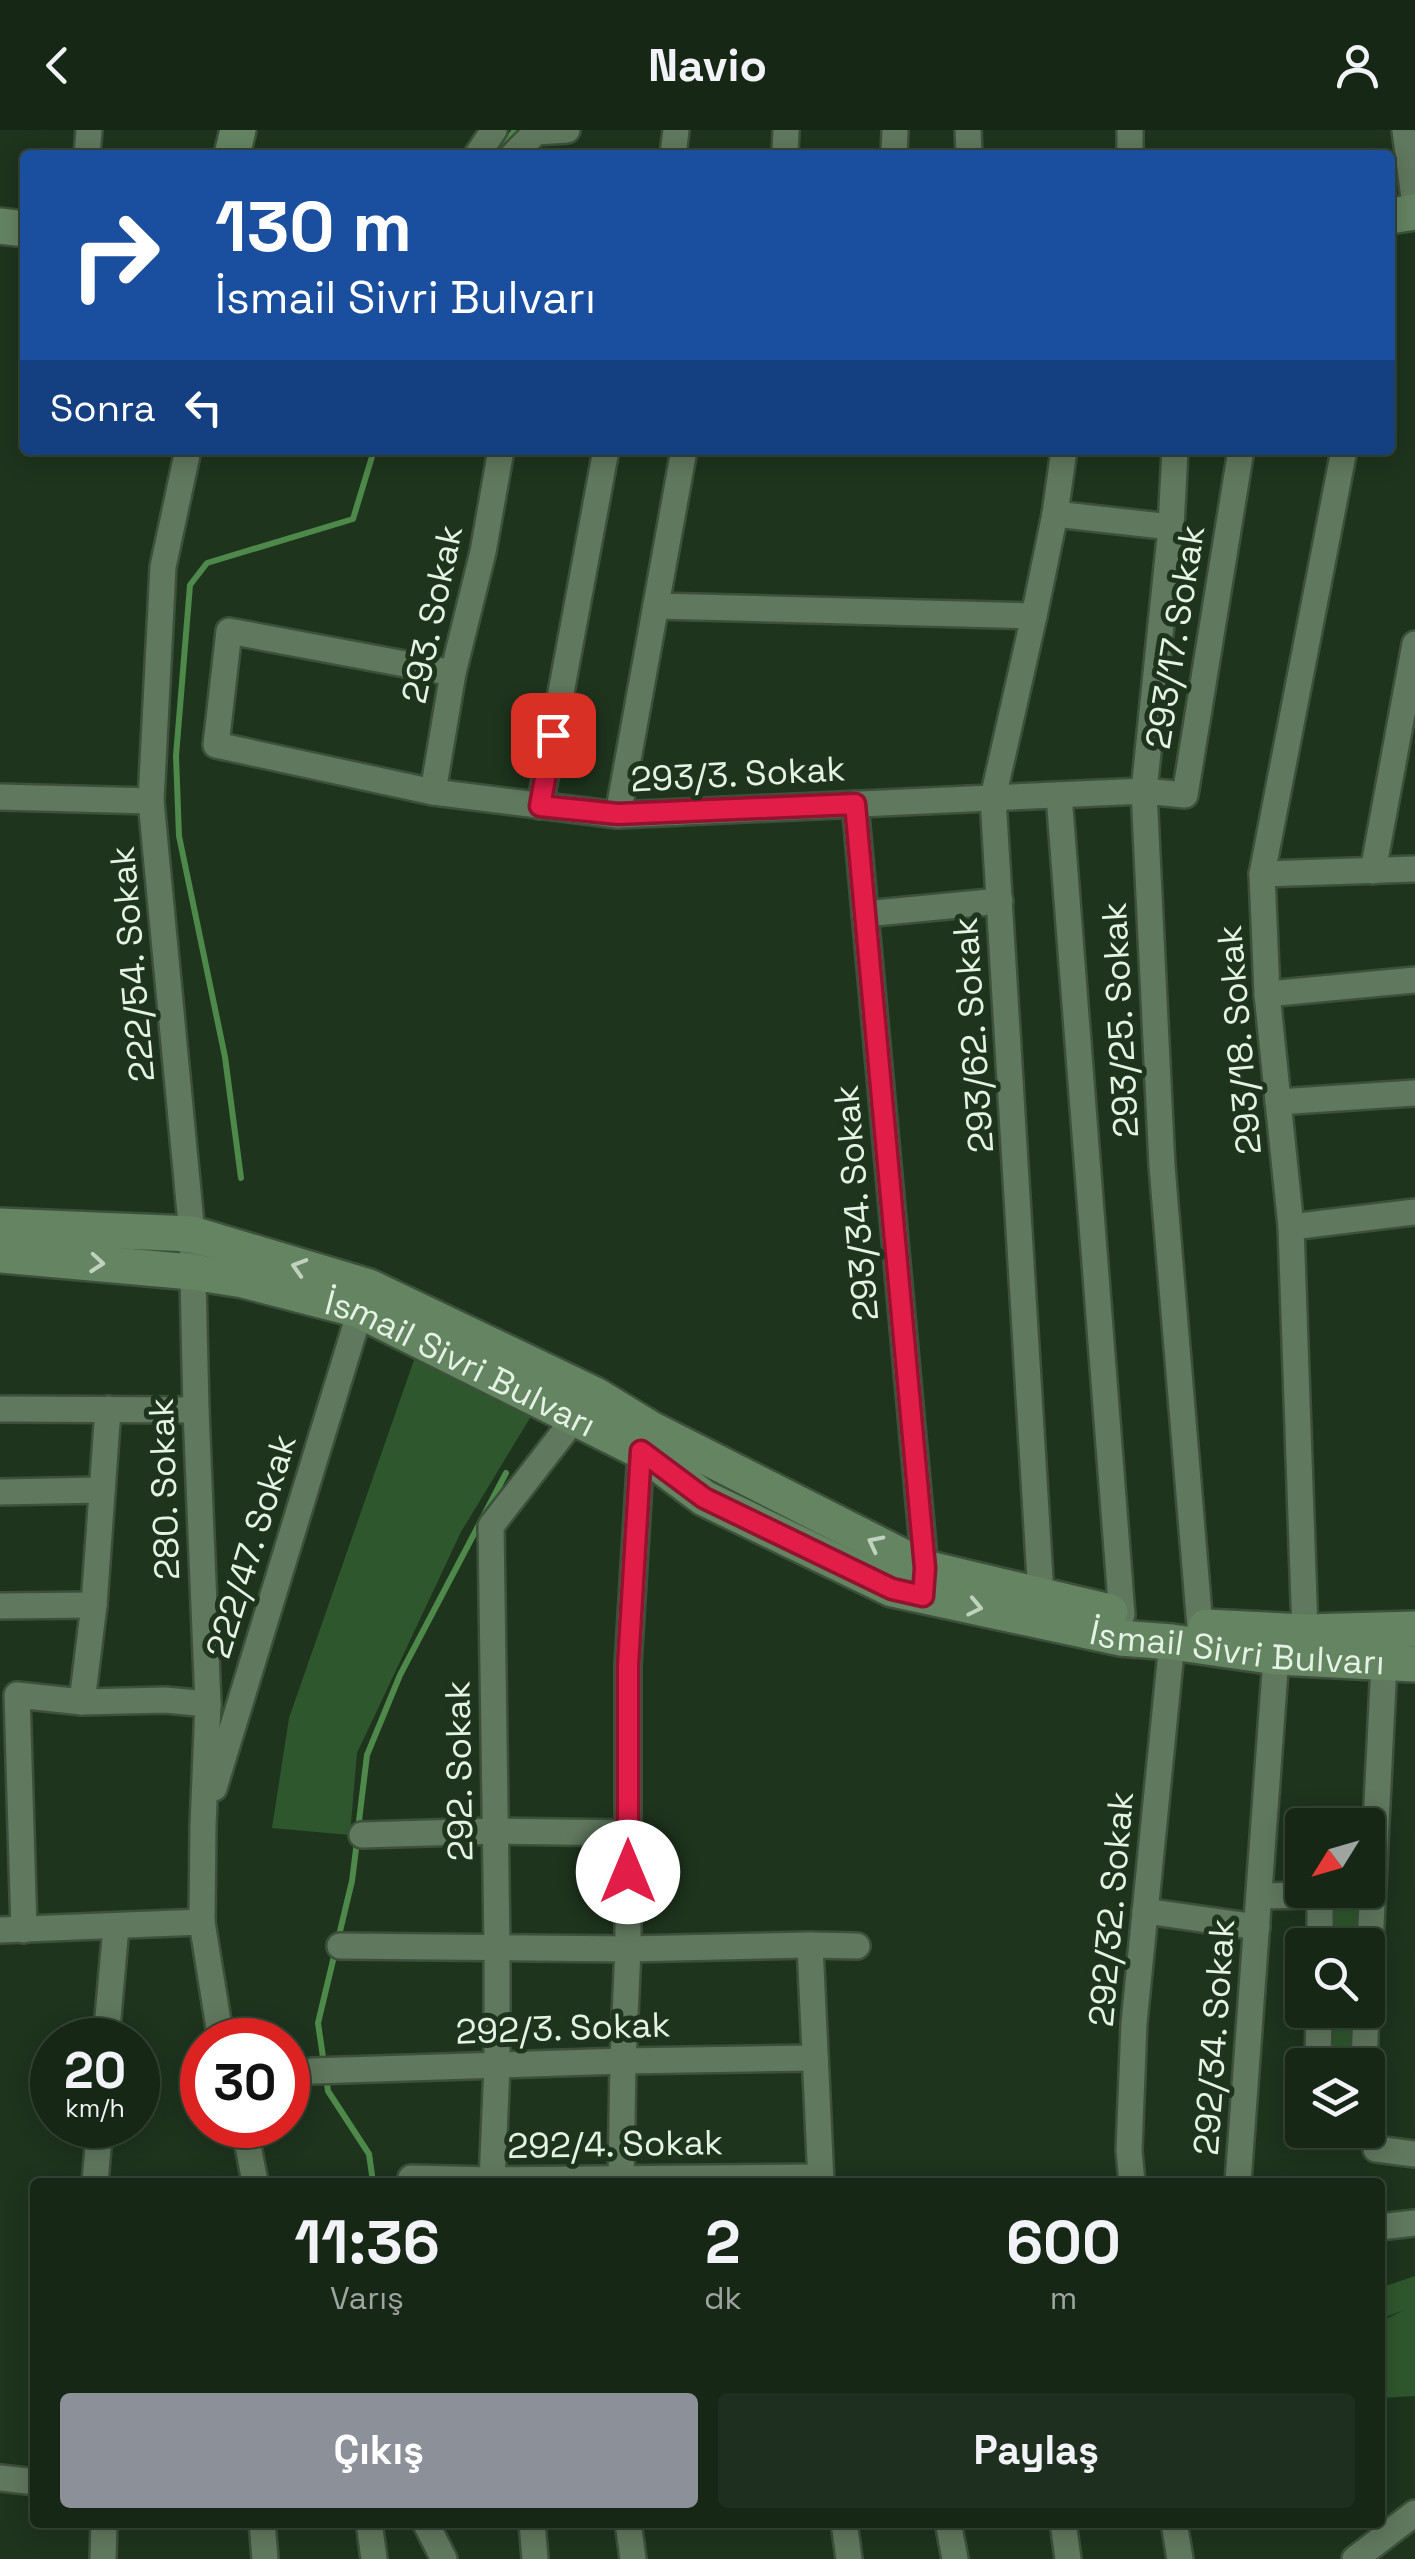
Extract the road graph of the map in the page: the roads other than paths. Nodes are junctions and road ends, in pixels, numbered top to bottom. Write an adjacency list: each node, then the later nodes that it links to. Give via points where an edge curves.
1 (567, 130): 3 (street, via 536,132)
2 (1404, 130): 4 (street)
3 (519, 150)
4 (1415, 204)
5 (187, 455): 24 (street, via 163,567)
6 (499, 455): 18 (street, 293. Sokak)
7 (605, 455): 26 (street)
8 (683, 455): 15 (street)
9 (1063, 455): 13 (street, 293/62. Sokak)
10 (1175, 455): 14 (street, 293/25. Sokak)
11 (1240, 455): 19 (street, 293/17. Sokak, via 1185,795)
12 (1343, 455): 30 (street, 293/18. Sokak)
13 (1055, 514): 14 (street); 16 (street, 293/62. Sokak)
14 (1171, 527): 19 (street, 293/25. Sokak)
15 (656, 606): 16 (street); 27 (street)
16 (1034, 616): 23 (street, 293/62. Sokak)
17 (1415, 644): 29 (street)
18 (453, 673): 20 (street, 293. Sokak); 20 (street, 293/3. Sokak, via 229,631 216,745)
19 (1144, 791): 21 (street, 293/3. Sokak); 58 (street, 293/25. Sokak)
20 (432, 792): 26 (street, 293/3. Sokak)
21 (1060, 795): 23 (street, 293/3. Sokak); 55 (street)
22 (0, 798): 24 (street, 222/54. Sokak)
23 (994, 798): 25 (street, 293/3. Sokak); 31 (street, 293/62. Sokak)
24 (151, 801): 40 (street, 222/54. Sokak)
25 (855, 804): 27 (street, 293/3. Sokak); 32 (street, 293/34. Sokak)
26 (540, 806): 27 (street, 293/3. Sokak)
27 (618, 814)
28 (1415, 869): 29 (street)
29 (1373, 871): 30 (street)
30 (1262, 874): 34 (street, 293/18. Sokak)
31 (1000, 901): 32 (street); 54 (street, 293/62. Sokak)
32 (865, 914): 51 (street, 293/34. Sokak)
33 (1415, 980): 34 (street)
34 (1267, 994): 36 (street, 293/18. Sokak)
35 (1415, 1093): 36 (street)
36 (1278, 1102): 39 (street, 293/18. Sokak)
37 (1415, 1212): 39 (street)
38 (0, 1226): 40 (main road, İsmail Sivri Bulvarı)
39 (1291, 1227): 57 (street, 293/18. Sokak)
40 (192, 1234): 42 (street, 222/54. Sokak); 43 (main road, İsmail Sivri Bulvarı, one-way to 40)
41 (0, 1255): 42 (main road, İsmail Sivri Bulvarı, one-way to 42)
42 (192, 1272): 43 (main road, İsmail Sivri Bulvarı); 47 (street, 280. Sokak)
43 (364, 1299): 44 (main road, İsmail Sivri Bulvarı); 64 (street, 222/47. Sokak)
44 (585, 1406): 48 (main road, İsmail Sivri Bulvarı); 51 (main road, İsmail Sivri Bulvarı, one-way to 44, via 649,1428); 65 (street, 292. Sokak, via 491,1526)
45 (0, 1409): 46 (street)
46 (108, 1409): 47 (street); 49 (street)
47 (196, 1410): 62 (street, 280. Sokak)
48 (641, 1451): 51 (main road, İsmail Sivri Bulvarı, via 704,1498 892,1589); 66 (street, via 628,1665)
49 (102, 1490): 50 (street); 53 (street)
50 (0, 1492)
51 (924, 1582): 54 (main road, İsmail Sivri Bulvarı)
52 (0, 1606): 53 (street)
53 (94, 1606): 61 (street)
54 (1042, 1609): 55 (main road, İsmail Sivri Bulvarı); 58 (main road, İsmail Sivri Bulvarı, via 1120,1638)
55 (1122, 1615): 58 (main road, İsmail Sivri Bulvarı)
56 (1415, 1629): 57 (main road, İsmail Sivri Bulvarı)
57 (1305, 1632): 58 (main road, İsmail Sivri Bulvarı)
58 (1186, 1634): 59 (main road, İsmail Sivri Bulvarı); 69 (street, 292/32. Sokak)
59 (1276, 1658): 60 (main road, İsmail Sivri Bulvarı); 68 (street)
60 (1399, 1664): 74 (street)
61 (82, 1702): 62 (street); 63 (street, via 17,1695)
62 (208, 1704): 64 (street, 280. Sokak)
63 (8, 1733): 75 (street)
64 (203, 1826): 70 (street, 280. Sokak)
65 (494, 1832): 66 (street); 67 (street); 78 (street, 292. Sokak)
66 (628, 1833): 80 (street)
67 (362, 1835)
68 (1259, 1896): 72 (street, 292/34. Sokak); 73 (street, via 1320,1895)
69 (1145, 1911): 72 (street); 96 (street, 292/32. Sokak, via 1134,2023)
70 (202, 1922): 71 (street); 82 (street, 280. Sokak)
71 (116, 1927): 75 (street); 81 (street)
72 (1256, 1927): 97 (street, 292/34. Sokak)
73 (1320, 1928)
74 (1374, 1928)
75 (12, 1930)
76 (810, 1945): 79 (street); 80 (street); 83 (street)
77 (340, 1946): 78 (street)
78 (498, 1946): 80 (street); 85 (street, 292. Sokak)
79 (856, 1946)
80 (628, 1949): 84 (street)
81 (108, 2018)
82 (217, 2018)
83 (815, 2058): 84 (street, 292/3. Sokak); 95 (street)
84 (623, 2061): 85 (street, 292/3. Sokak); 94 (street)
85 (497, 2065): 86 (street, 292/3. Sokak); 93 (street, 292. Sokak)
86 (312, 2071)
87 (1385, 2145): 90 (street)
88 (98, 2148): 91 (street)
89 (248, 2148): 92 (street)
90 (1415, 2154)
91 (95, 2178)
92 (254, 2178)
93 (492, 2178)
94 (621, 2178)
95 (821, 2178)
96 (1132, 2178)
97 (1238, 2178)
98 (1415, 2223): 99 (street)
99 (1385, 2226)
100 (0, 2478): 101 (street)
101 (30, 2481)
102 (1415, 2513): 123 (street)
103 (104, 2528): 113 (street)
104 (262, 2528): 114 (street)
105 (370, 2528): 115 (street)
106 (428, 2528): 116 (street)
107 (532, 2528): 117 (street)
108 (629, 2528): 118 (street)
109 (845, 2528): 119 (street)
110 (949, 2528): 120 (street)
111 (1063, 2528): 121 (street)
112 (1175, 2528): 122 (street)
113 (103, 2559)
114 (265, 2559)
115 (374, 2559)
116 (444, 2559)
117 (535, 2559)
118 (633, 2559)
119 (849, 2559)
120 (955, 2559)
121 (1068, 2559)
122 (1180, 2559)
123 (1355, 2559)

